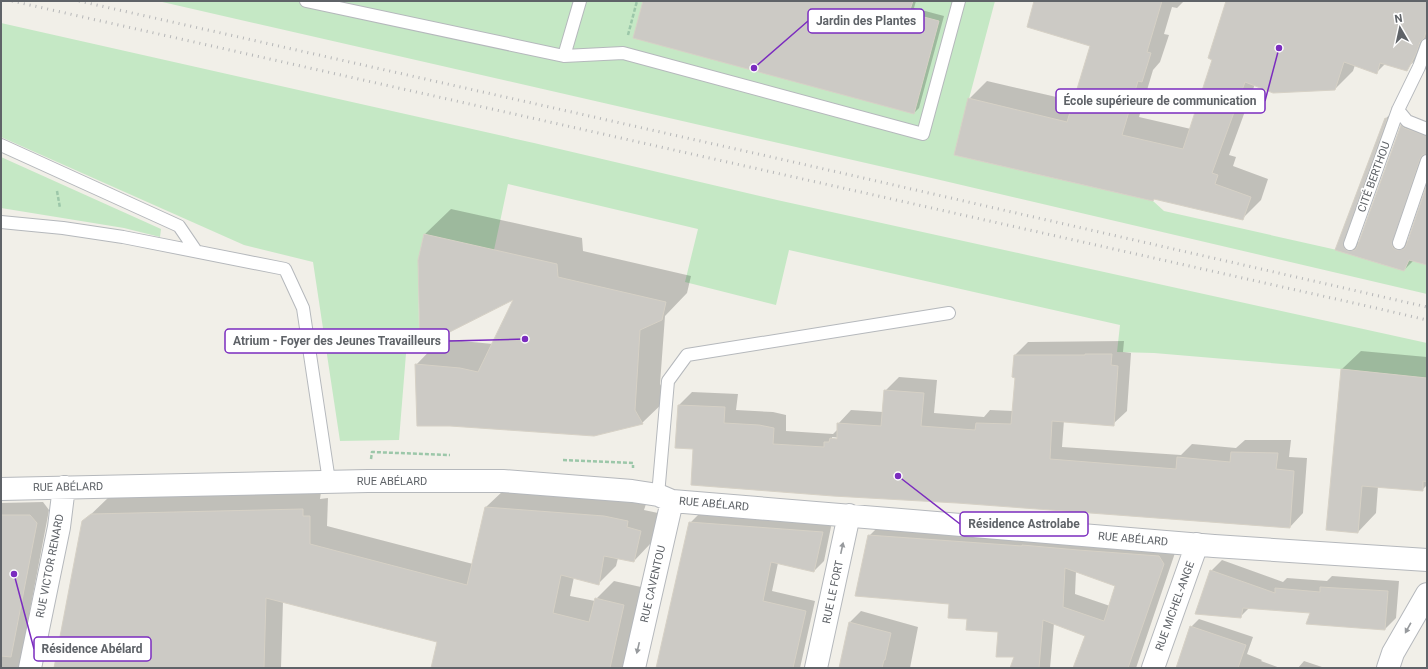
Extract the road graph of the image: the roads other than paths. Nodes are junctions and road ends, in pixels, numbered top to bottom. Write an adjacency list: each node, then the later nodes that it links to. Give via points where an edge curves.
1 (306, 1): 5 (lane)
2 (580, 1): 5 (lane)
3 (959, 1): 5 (lane, via 923,134 624,53)
4 (1427, 45): 6 (lane, CITÉ BERTHOU)
5 (564, 56)
6 (1398, 110): 7 (lane, via 1407,121); 12 (lane, CITÉ BERTHOU)
7 (1427, 129)
8 (1, 145): 13 (lane, via 179,226)
9 (1427, 161): 11 (lane)
10 (1, 222): 13 (lane, via 123,237)
11 (1399, 243)
12 (1350, 244)
13 (196, 252): 15 (lane, via 285,269 303,308)
14 (949, 313): 18 (lane, via 687,355 668,381)
15 (329, 481): 16 (street, RUE ABÉLARD); 18 (street, RUE ABÉLARD, via 503,481 632,490)
16 (64, 487): 17 (street, RUE ABÉLARD); 23 (street, RUE VICTOR RENARD)
17 (1, 488)
18 (665, 498): 19 (street, RUE ABÉLARD); 24 (street, RUE CAVENTOU, one-way to 24)
19 (849, 515): 20 (street, RUE ABÉLARD); 25 (street, RUE LE FORT, one-way to 19)
20 (1197, 544): 21 (street, RUE ABÉLARD); 26 (street, RUE MICHEL-ANGE)
21 (1427, 560)
22 (1427, 594): 27 (street, one-way to 27, via 1393,653)
23 (30, 668)
24 (634, 668)
25 (816, 668)
26 (1153, 668)
27 (1388, 668)

